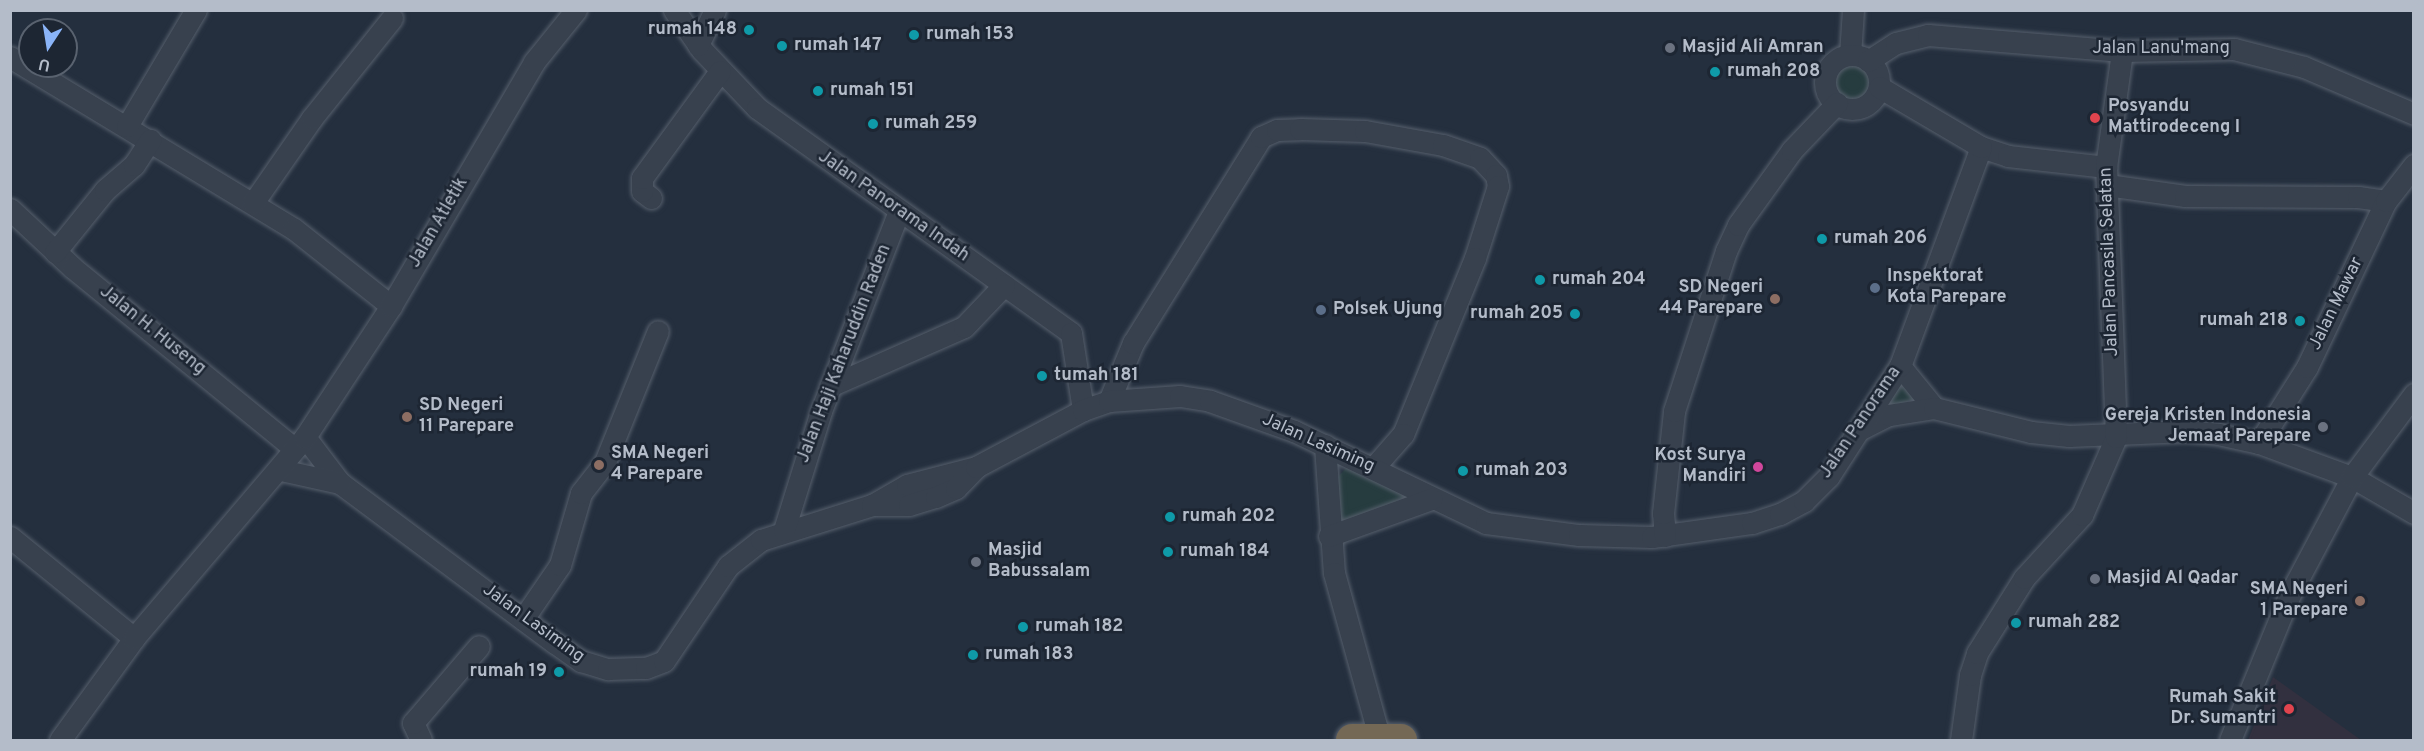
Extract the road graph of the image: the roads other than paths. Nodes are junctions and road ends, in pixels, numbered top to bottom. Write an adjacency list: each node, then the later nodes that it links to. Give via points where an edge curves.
1 (196, 10): 15 (street)
2 (576, 10): 27 (street, Jalan Atletik, via 534,62)
3 (674, 10): 7 (street, Jalan Panorama Indah)
4 (715, 10): 7 (street)
5 (1852, 10): 10 (street)
6 (392, 18): 22 (street, via 312,118)
7 (698, 45): 11 (street, Jalan Panorama Indah)
8 (2122, 51): 10 (street, Jalan Lanu'mang, via 1928,35); 14 (street, Jalan Lanu'mang, via 2208,47 2264,54); 19 (street, Jalan Pancasila Selatan)
9 (10, 57): 15 (street)
10 (1859, 58): 12 (street, via 1877,72); 13 (street, via 1834,62 1825,76 1827,92)
11 (720, 71): 20 (street, via 642,178 642,190); 24 (street, Jalan Panorama Indah, via 757,108)
12 (1879, 87): 13 (street, via 1863,107); 17 (street, via 1909,109)
13 (1837, 103): 48 (street, via 1791,150 1738,225 1726,251 1674,411 1663,513)
14 (2414, 114)
15 (127, 126): 16 (street)
16 (150, 140): 22 (street); 25 (street, via 134,165 105,190)
17 (1981, 147): 19 (street); 29 (street, Jalan Panorama)
18 (2414, 165): 21 (street, Jalan Mawar)
19 (2106, 176): 21 (street, via 2185,196 2358,197); 36 (street, Jalan Pancasila Selatan)
20 (651, 198)
21 (2386, 201): 38 (street, Jalan Mawar, via 2307,367)
22 (253, 203): 27 (street, via 294,229)
23 (10, 209): 25 (street, Jalan H. Huseng)
24 (898, 213): 26 (street, Jalan Panorama Indah); 30 (street, Jalan Haji Kaharuddin Raden)
25 (55, 252): 37 (street, Jalan H. Huseng)
26 (1004, 285): 30 (street, via 964,327); 34 (street, Jalan Panorama Indah, via 1071,333)
27 (390, 306): 37 (street, Jalan Atletik)
28 (658, 331): 50 (street, via 605,462 581,493 560,565)
29 (1900, 366): 33 (street); 35 (street, Jalan Panorama)
30 (830, 386): 46 (street, Jalan Haji Kaharuddin Raden)
31 (2414, 394): 42 (street)
32 (1109, 401): 34 (street, Jalan Lasiming); 39 (street, Jalan Lasiming, via 1158,396 1210,401); 40 (street, via 1133,343 1261,137 1277,130 1365,131 1443,145 1480,158 1497,175 1498,186 1475,258 1403,434)
33 (1934, 408): 35 (street, via 1889,416); 36 (street, via 2031,432)
34 (1083, 410): 46 (street, Jalan Lasiming, via 976,467 961,483 936,497 909,505 872,505)
35 (1861, 429): 48 (street, Jalan Panorama, via 1829,476 1804,501 1752,524)
36 (2116, 437): 38 (street, via 2186,431); 56 (street, via 2082,515 2024,578 1977,653)
37 (300, 443): 41 (street, Jalan Atletik); 43 (street, Jalan H. Huseng)
38 (2259, 443): 42 (street)
39 (1325, 445): 40 (street, Jalan Lasiming); 47 (street)
40 (1374, 467): 44 (street, Jalan Lasiming)
41 (280, 470): 43 (street); 51 (street, via 269,476)
42 (2352, 477): 45 (street); 57 (street, via 2289,596)
43 (340, 483): 50 (street, Jalan Lasiming)
44 (1431, 499): 47 (street); 48 (street, Jalan Lasiming, via 1486,523 1614,537)
45 (2414, 513)
46 (784, 530): 50 (street, Jalan Lasiming, via 744,550 728,566 673,651 655,666 593,666)
47 (1329, 536): 53 (street, via 1334,573)
48 (1665, 536)
49 (10, 537): 51 (street)
50 (523, 619)
51 (134, 638): 54 (street)
52 (479, 646): 55 (street, via 413,723)
53 (1378, 740)
54 (60, 741)
55 (421, 741)
56 (1961, 741)
57 (2230, 741)

